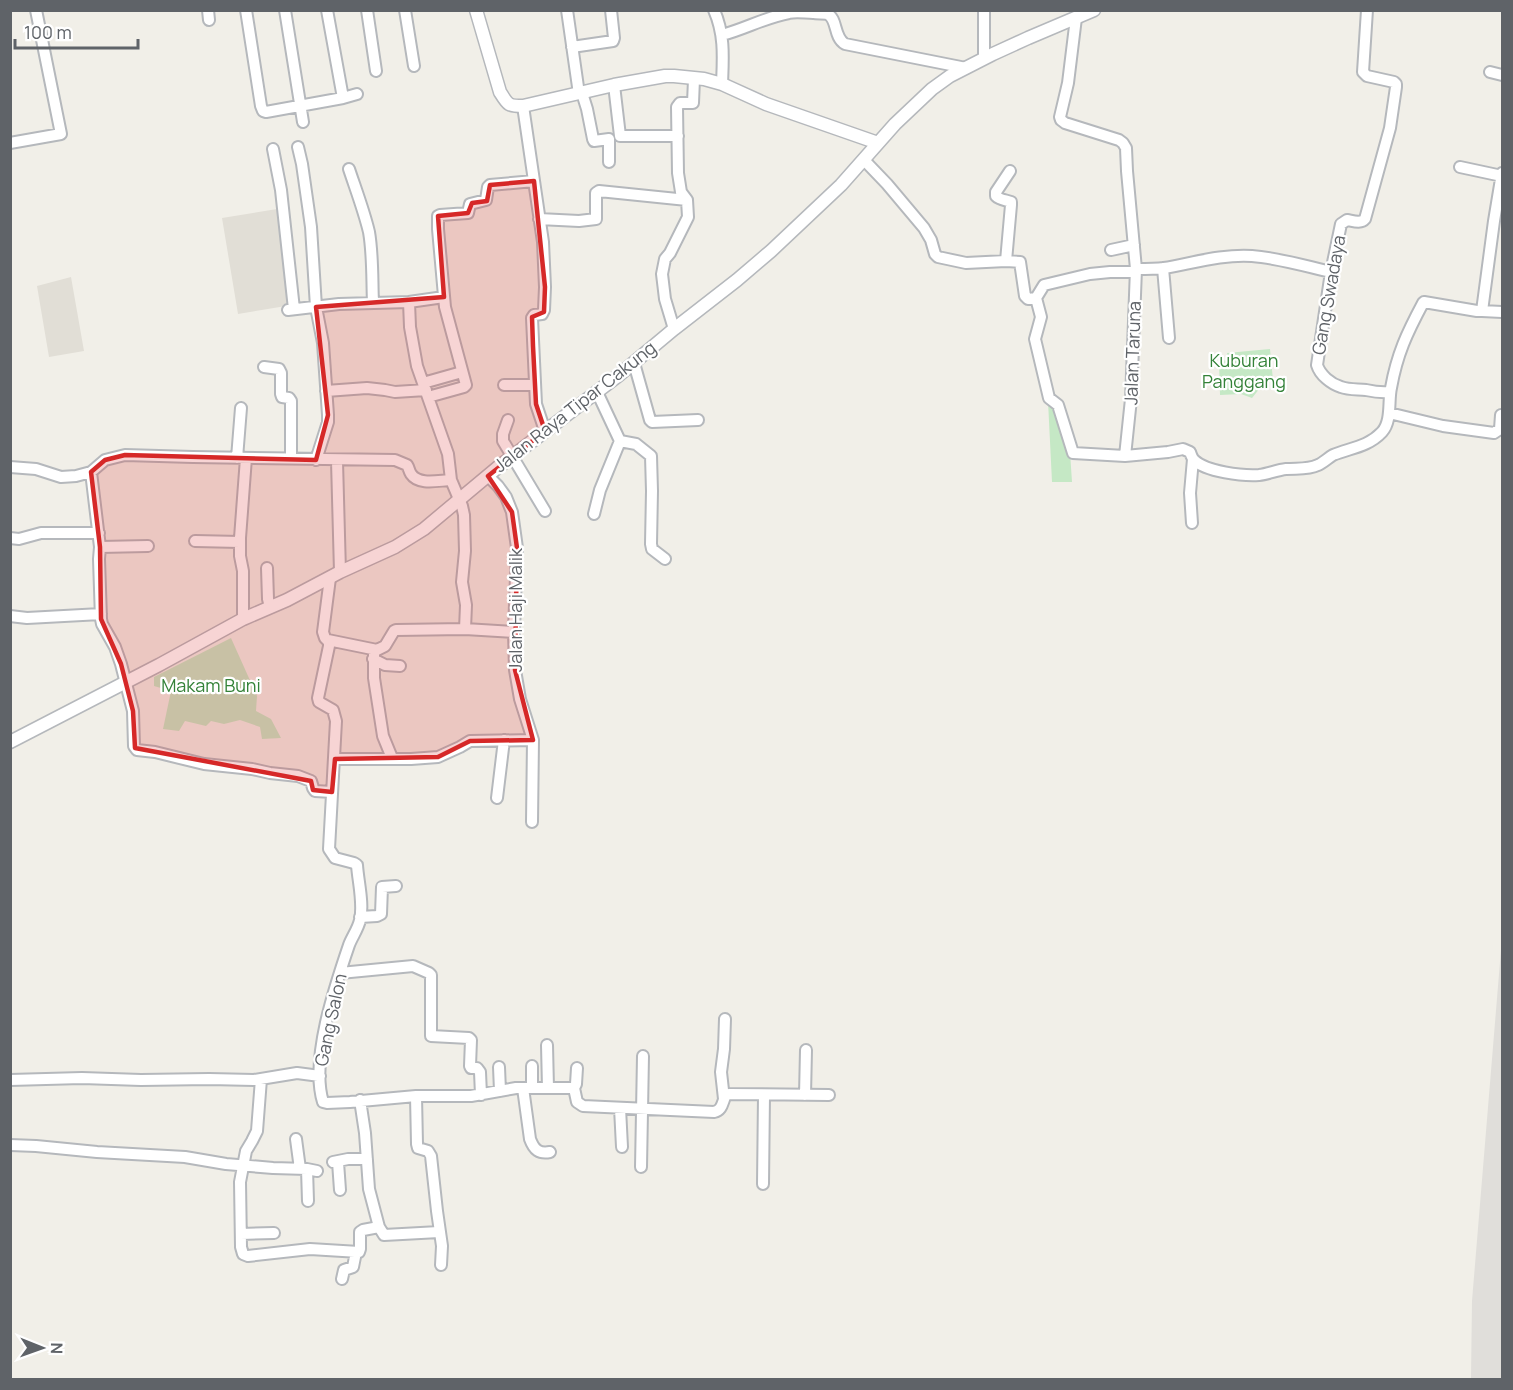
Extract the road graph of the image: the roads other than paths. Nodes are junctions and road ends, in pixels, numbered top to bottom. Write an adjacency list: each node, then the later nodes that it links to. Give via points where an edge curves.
1 (36, 10): 33 (street, via 61,134)
2 (246, 10): 29 (street, via 262,110)
3 (285, 10): 29 (street)
4 (327, 10): 28 (street)
5 (367, 10): 20 (street)
6 (405, 10): 18 (street)
7 (476, 10): 30 (street, via 500,92 507,104)
8 (567, 10): 16 (street)
9 (611, 10): 16 (street, via 613,41)
10 (714, 10): 15 (street)
11 (984, 10): 17 (street)
12 (1094, 10): 14 (street, Jalan Raya Tipar Cakung)
13 (1366, 10): 51 (street, Gang Swadaya, via 1363,72 1394,82 1396,87 1390,128 1365,219 1341,224)
14 (1076, 18): 17 (street, Jalan Raya Tipar Cakung, via 1027,44); 46 (street, Jalan Taruna, via 1060,117 1065,123 1124,142)
15 (722, 34): 19 (street, via 789,13 827,14 845,44); 24 (street)
16 (572, 47): 26 (street)
17 (984, 58): 19 (street, Jalan Raya Tipar Cakung)
18 (414, 66)
19 (966, 68): 34 (street, Jalan Raya Tipar Cakung, via 932,89)
20 (376, 71)
21 (1490, 72): 22 (street)
22 (1503, 75)
23 (694, 79): 24 (street); 25 (street, via 665,76); 32 (street, via 693,103 677,107)
24 (722, 84): 34 (street, via 766,104)
25 (614, 85): 26 (street); 32 (street, via 621,136)
26 (581, 93): 30 (street); 38 (street, via 593,140 609,139)
27 (357, 94): 28 (street)
28 (343, 98): 29 (street)
29 (301, 106): 31 (street)
30 (523, 106): 43 (street)
31 (303, 122)
32 (678, 136): 44 (street, via 679,183)
33 (10, 143)
34 (878, 143): 37 (street, Jalan Raya Tipar Cakung)
35 (298, 147): 56 (street, via 311,227)
36 (273, 149): 56 (street, via 281,190 291,310)
37 (864, 160): 48 (street, via 924,228 938,257 966,263); 59 (street, Jalan Raya Tipar Cakung, via 771,251)
38 (609, 162)
39 (1460, 166): 42 (street)
40 (348, 169): 55 (street, via 369,234)
41 (1010, 171): 48 (street, via 996,192 999,198 1011,202)
42 (1502, 175): 57 (street)
43 (534, 182): 45 (street); 52 (street, via 490,185 486,200 469,205 468,213 438,216)
44 (687, 200): 45 (street, via 600,191 596,193 596,219); 59 (street, via 688,217 665,259 662,274)
45 (539, 219): 64 (street, via 545,287 544,312 532,318)
46 (1134, 246): 47 (street); 50 (street, Jalan Taruna)
47 (1111, 250)
48 (1006, 261): 53 (street, via 1020,262 1025,296)
49 (1163, 268): 50 (street); 51 (street, via 1253,256); 60 (street)
50 (1136, 271): 53 (street, via 1090,274 1044,285); 77 (street, Jalan Taruna)
51 (1331, 272): 68 (street, Gang Swadaya, via 1317,368 1327,380 1341,387)
52 (444, 297): 54 (street); 65 (street, via 462,372)
53 (1036, 298): 77 (street, via 1041,316 1035,339 1049,398 1058,405 1073,453)
54 (409, 302): 55 (street); 65 (street, via 417,366)
55 (373, 303): 56 (street)
56 (316, 307): 66 (street)
57 (1480, 311): 58 (street); 68 (street, via 1424,302 1405,337)
58 (1503, 312)
59 (674, 329): 61 (street, Jalan Raya Tipar Cakung)
60 (1169, 338)
61 (634, 363): 67 (street, Jalan Raya Tipar Cakung); 73 (street, via 652,422)
62 (264, 367): 79 (street, via 279,369 282,397 291,401)
63 (504, 385): 64 (street)
64 (535, 385): 74 (street)
65 (426, 390): 66 (street); 86 (street, via 448,454)
66 (326, 391): 81 (street, via 328,422)
67 (597, 392): 74 (street, Jalan Raya Tipar Cakung); 75 (street)
68 (1390, 392): 70 (street)
69 (241, 408): 78 (street)
70 (1389, 413): 71 (street, via 1494,433 1500,429); 80 (street, via 1383,431 1358,448 1318,465 1258,475 1228,473)
71 (1501, 415)
72 (508, 420): 76 (street, via 502,438)
73 (698, 420)
74 (545, 431): 76 (street, Jalan Raya Tipar Cakung)
75 (620, 441): 89 (street); 97 (street, via 636,444 651,456 651,544)
76 (513, 456): 85 (street, Jalan Raya Tipar Cakung); 88 (street)
77 (1125, 456): 80 (street, via 1183,449 1190,452)
78 (241, 458): 79 (street); 84 (street, via 125,455 105,460); 94 (street)
79 (291, 458): 81 (street)
80 (1192, 459): 90 (street)
81 (316, 460): 82 (street)
82 (337, 460): 86 (street, via 400,461 416,480); 99 (street, Gang Salon)
83 (10, 468): 84 (street, via 36,469 61,477)
84 (91, 472): 91 (street)
85 (488, 476): 87 (street, Jalan Raya Tipar Cakung); 105 (street, Jalan Haji Malik, via 506,497 512,512 517,548)
86 (451, 480): 87 (street)
87 (459, 501): 99 (street, Jalan Raya Tipar Cakung, via 395,547); 104 (street, via 465,526)
88 (545, 511)
89 (594, 514)
90 (1192, 523)
91 (99, 533): 92 (street, via 41,533); 96 (street)
92 (10, 538)
93 (195, 541): 94 (street)
94 (240, 542): 103 (street)
95 (148, 546): 96 (street)
96 (100, 547): 101 (street)
97 (665, 559)
98 (267, 568): 100 (street)
99 (335, 575): 100 (street, Jalan Raya Tipar Cakung); 106 (street, Gang Salon, via 323,632)
100 (270, 607): 103 (street, Jalan Raya Tipar Cakung)
101 (101, 614): 102 (street); 109 (street)
102 (10, 616)
103 (243, 619): 109 (street, Jalan Raya Tipar Cakung)
104 (465, 629): 105 (street); 107 (street, via 396,630)
105 (514, 632): 111 (street, Jalan Haji Malik, via 517,688)
106 (328, 640): 107 (street); 114 (street, Gang Salon, via 318,698 334,712)
107 (374, 655): 108 (street, via 385,666); 113 (street, via 383,736)
108 (400, 666)
109 (126, 682): 112 (street, Jalan Raya Tipar Cakung); 115 (street, via 137,750 204,764 298,776 311,781 315,791)
110 (504, 740): 111 (street); 113 (street, via 470,741 440,757); 116 (street)
111 (533, 740): 117 (street, Jalan Haji Malik)
112 (10, 742)
113 (392, 758): 114 (street)
114 (335, 759): 115 (street, Gang Salon)
115 (332, 792): 119 (street, Gang Salon, via 329,849 335,858 357,865)
116 (497, 798)
117 (532, 822)
118 (396, 886): 119 (street, via 382,887 381,914)
119 (360, 917): 120 (street, Gang Salon)
120 (340, 973): 128 (street, Gang Salon, via 322,1046); 135 (street, via 413,966 429,973 431,1036 471,1040 470,1066 480,1072)
121 (725, 1019): 141 (street, via 721,1072)
122 (547, 1045): 132 (street)
123 (806, 1050): 137 (street)
124 (642, 1056): 143 (street)
125 (532, 1066): 131 (street)
126 (499, 1067): 134 (street)
127 (577, 1068): 133 (street)
128 (320, 1076): 129 (street, via 289,1073); 140 (street, Gang Salon, via 323,1102)
129 (261, 1079): 130 (street); 149 (street, via 257,1131)
130 (10, 1080)
131 (527, 1088): 132 (street, Gang Salon); 134 (street, Gang Salon); 147 (street, via 532,1147)
132 (548, 1088): 133 (street, Gang Salon)
133 (574, 1088): 142 (street, via 580,1105)
134 (500, 1091): 135 (street, Gang Salon)
135 (481, 1095): 139 (street, Gang Salon)
136 (764, 1095): 137 (street); 141 (street, via 729,1094); 152 (street)
137 (805, 1095): 138 (street)
138 (829, 1095)
139 (416, 1096): 140 (street, Gang Salon); 156 (street, via 417,1144 431,1156)
140 (360, 1100): 148 (street)
141 (724, 1100): 143 (street, via 714,1112)
142 (620, 1108): 143 (street); 146 (street)
143 (642, 1109): 150 (street)
144 (296, 1139): 151 (street)
145 (10, 1145): 149 (street, via 185,1157)
146 (622, 1147)
147 (550, 1152)
148 (367, 1159): 153 (street, via 335,1162); 155 (street, via 369,1189)
149 (243, 1166): 151 (street); 158 (street)
150 (641, 1167)
151 (308, 1170): 154 (street)
152 (763, 1184)
153 (340, 1190)
154 (308, 1201)
155 (380, 1227): 156 (street, via 384,1235); 159 (street, via 360,1232 360,1249)
156 (439, 1232): 160 (street)
157 (274, 1233): 158 (street)
158 (241, 1234): 159 (street, via 243,1254 248,1256 309,1250)
159 (356, 1252): 161 (street, via 353,1267 344,1270)
160 (441, 1265)
161 (342, 1279)

